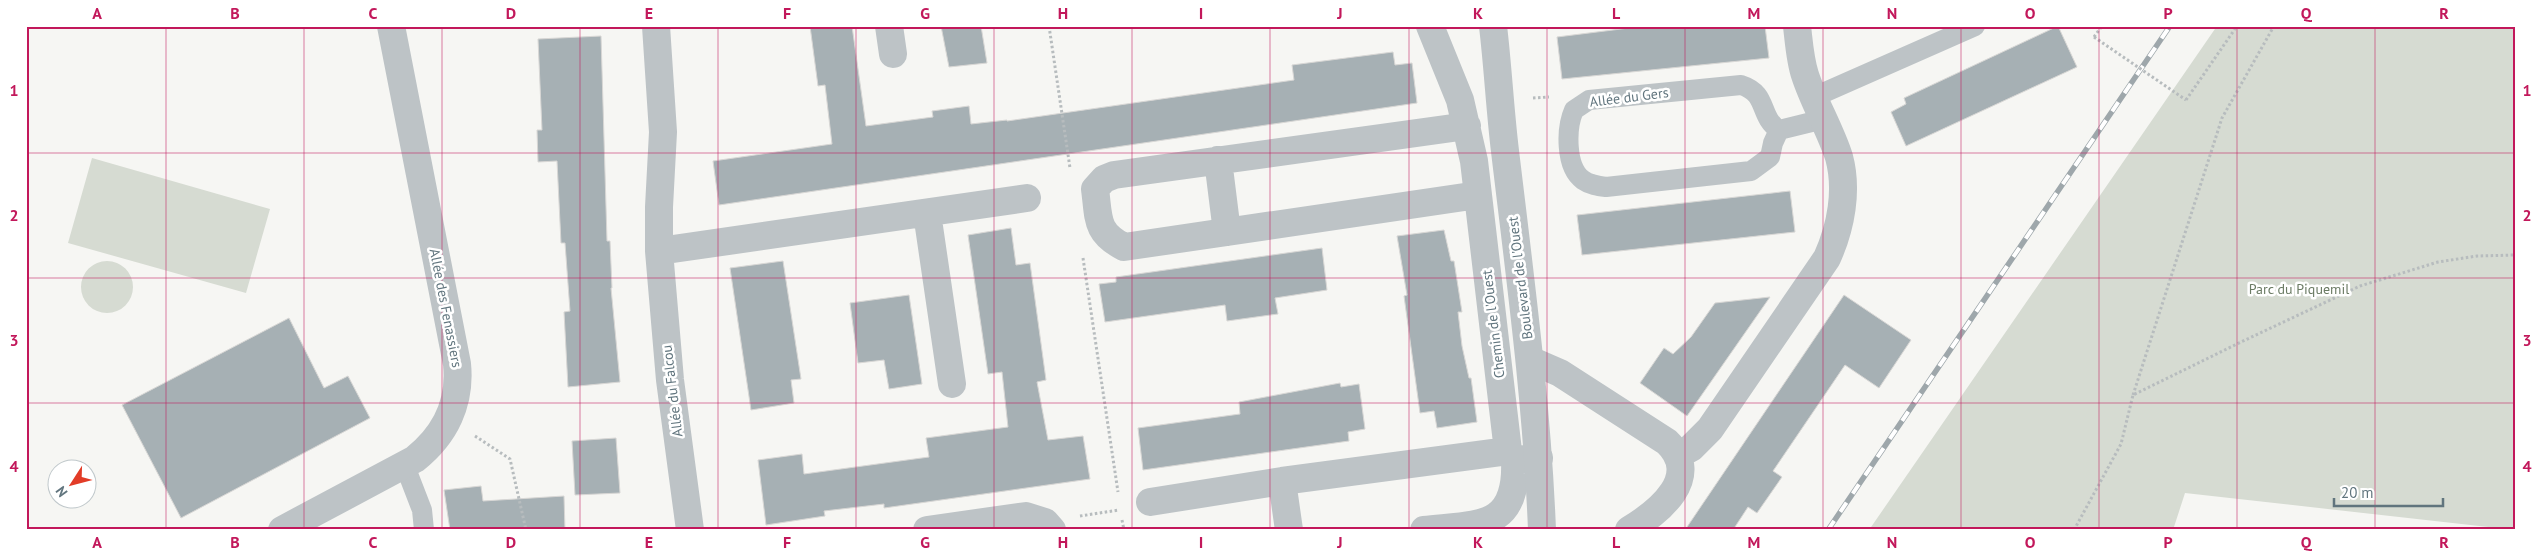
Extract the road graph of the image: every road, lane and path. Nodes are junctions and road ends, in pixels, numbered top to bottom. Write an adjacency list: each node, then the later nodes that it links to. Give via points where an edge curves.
1 (391, 26): 32 (street, Allée des Fenassiers, via 457,364 458,385)
2 (656, 26): 26 (street, Allée du Falcou, via 663,132)
3 (889, 26): 12 (street)
4 (1049, 26): 21 (path)
5 (1430, 26): 16 (street, Chemin de l'Ouest, via 1460,100)
6 (1493, 26): 13 (street, Boulevard de l'Ouest)
7 (1797, 26): 14 (street, via 1805,75)
8 (1975, 26): 14 (lane)
9 (2102, 26): 10 (path, bridge, via 2094,37 2186,100)
10 (2237, 26)
11 (2274, 26): 31 (path, via 2222,118)
12 (893, 54)
13 (1500, 102): 15 (path, via 1548,96); 18 (street, Boulevard de l'Ouest)
14 (1819, 108): 17 (lane); 33 (street, via 1842,171 1840,218 1827,258 1710,429 1695,445)
15 (1574, 110): 17 (lane, Allée du Gers, via 1589,100 1741,85 1755,92 1768,120); 17 (lane, Allée du Gers, via 1568,131 1576,171 1582,180 1606,188 1750,171 1770,157)
16 (1466, 126): 19 (street); 20 (street, Chemin de l'Ouest)
17 (1779, 130)
18 (1505, 150): 20 (street, via 1494,158); 29 (street, Boulevard de l'Ouest)
19 (1218, 160): 25 (street); 25 (street, via 1104,179 1095,189 1099,223 1108,238 1124,246)
20 (1474, 161): 22 (street, Chemin de l'Ouest)
21 (1071, 178)
22 (1478, 195): 25 (street); 34 (street, Chemin de l'Ouest)
23 (1028, 198): 24 (street)
24 (926, 213): 26 (street); 30 (street)
25 (1227, 232)
26 (659, 251): 43 (street, Allée du Falcou, via 670,380)
27 (2515, 255): 31 (path, via 2438,262 2360,286)
28 (1083, 256): 38 (path)
29 (1530, 360): 33 (street, via 1585,389 1667,442); 34 (street, Boulevard de l'Ouest)
30 (952, 384)
31 (2133, 395): 50 (path, via 2121,444)
32 (450, 418): 35 (street, Allée des Fenassiers, via 433,444); 42 (path, via 510,459)
33 (1678, 455): 49 (street, via 1681,475 1674,492 1657,510)
34 (1520, 456): 36 (street); 47 (street, Boulevard de l'Ouest, via 1509,501 1498,516 1482,523); 48 (street, Boulevard de l'Ouest)
35 (405, 466): 40 (street, Allée des Fenassiers); 41 (lane, via 422,510)
36 (1282, 481): 37 (street); 46 (street)
37 (1150, 502)
38 (1121, 510): 39 (path); 45 (path)
39 (1049, 526): 44 (street, via 1026,516)
40 (282, 530)
41 (424, 530)
42 (526, 530)
43 (690, 530)
44 (926, 530)
45 (1124, 530)
46 (1289, 530)
47 (1424, 530)
48 (1542, 530)
49 (1629, 530)
50 (2074, 530)

